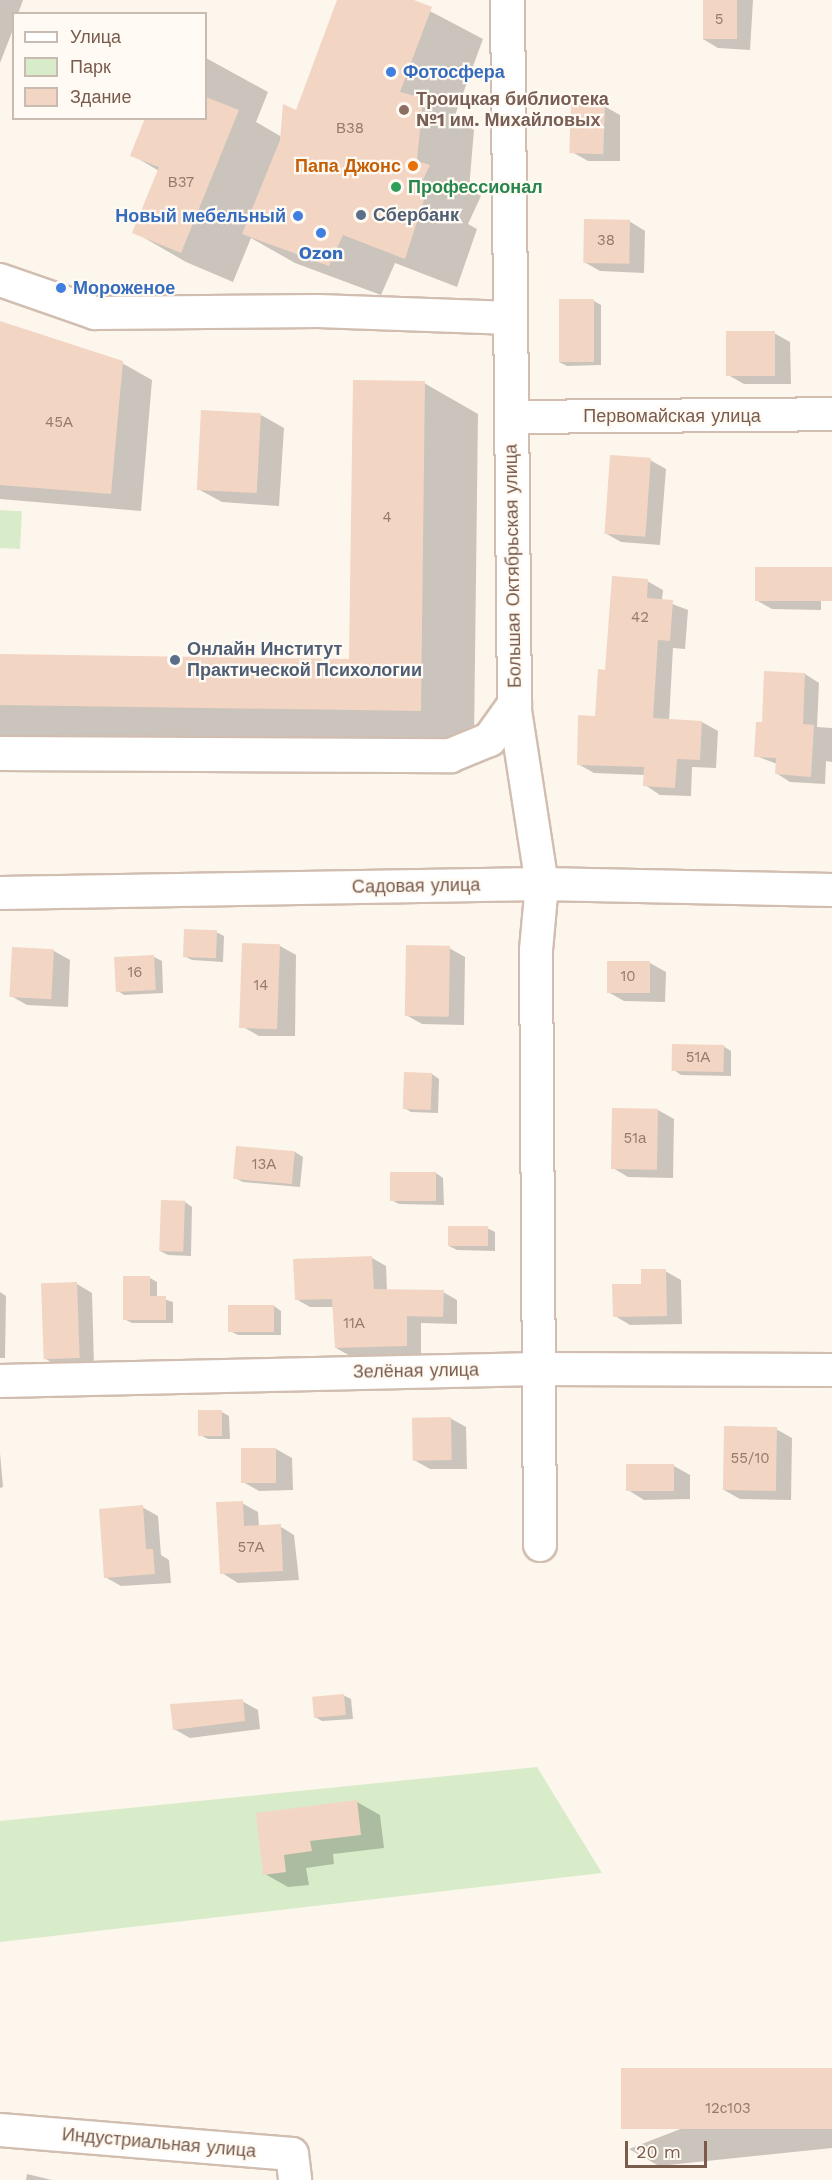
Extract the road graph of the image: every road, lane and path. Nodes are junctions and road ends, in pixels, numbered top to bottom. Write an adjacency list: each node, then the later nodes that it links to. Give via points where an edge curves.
1 (507, 0): 3 (main road, Большая Октябрьская улица)
2 (0, 280): 3 (street, via 95,314 318,311)
3 (511, 318): 5 (main road, Большая Октябрьская улица)
4 (832, 414): 5 (street, Первомайская улица)
5 (512, 417): 6 (main road, Большая Октябрьская улица)
6 (514, 704): 7 (main road, Большая Октябрьская улица, via 489,739 450,755); 8 (street)
7 (0, 753)
8 (542, 884): 9 (street, Садовая улица); 10 (street, Садовая улица); 11 (street, via 536,950)
9 (832, 890)
10 (0, 893)
11 (538, 1369): 12 (street, Зелёная улица); 13 (street, Зелёная улица); 14 (street)
12 (832, 1370)
13 (0, 1380)
14 (540, 1545)
15 (0, 2130): 16 (street, Индустриальная улица, via 292,2154)
16 (295, 2180)

